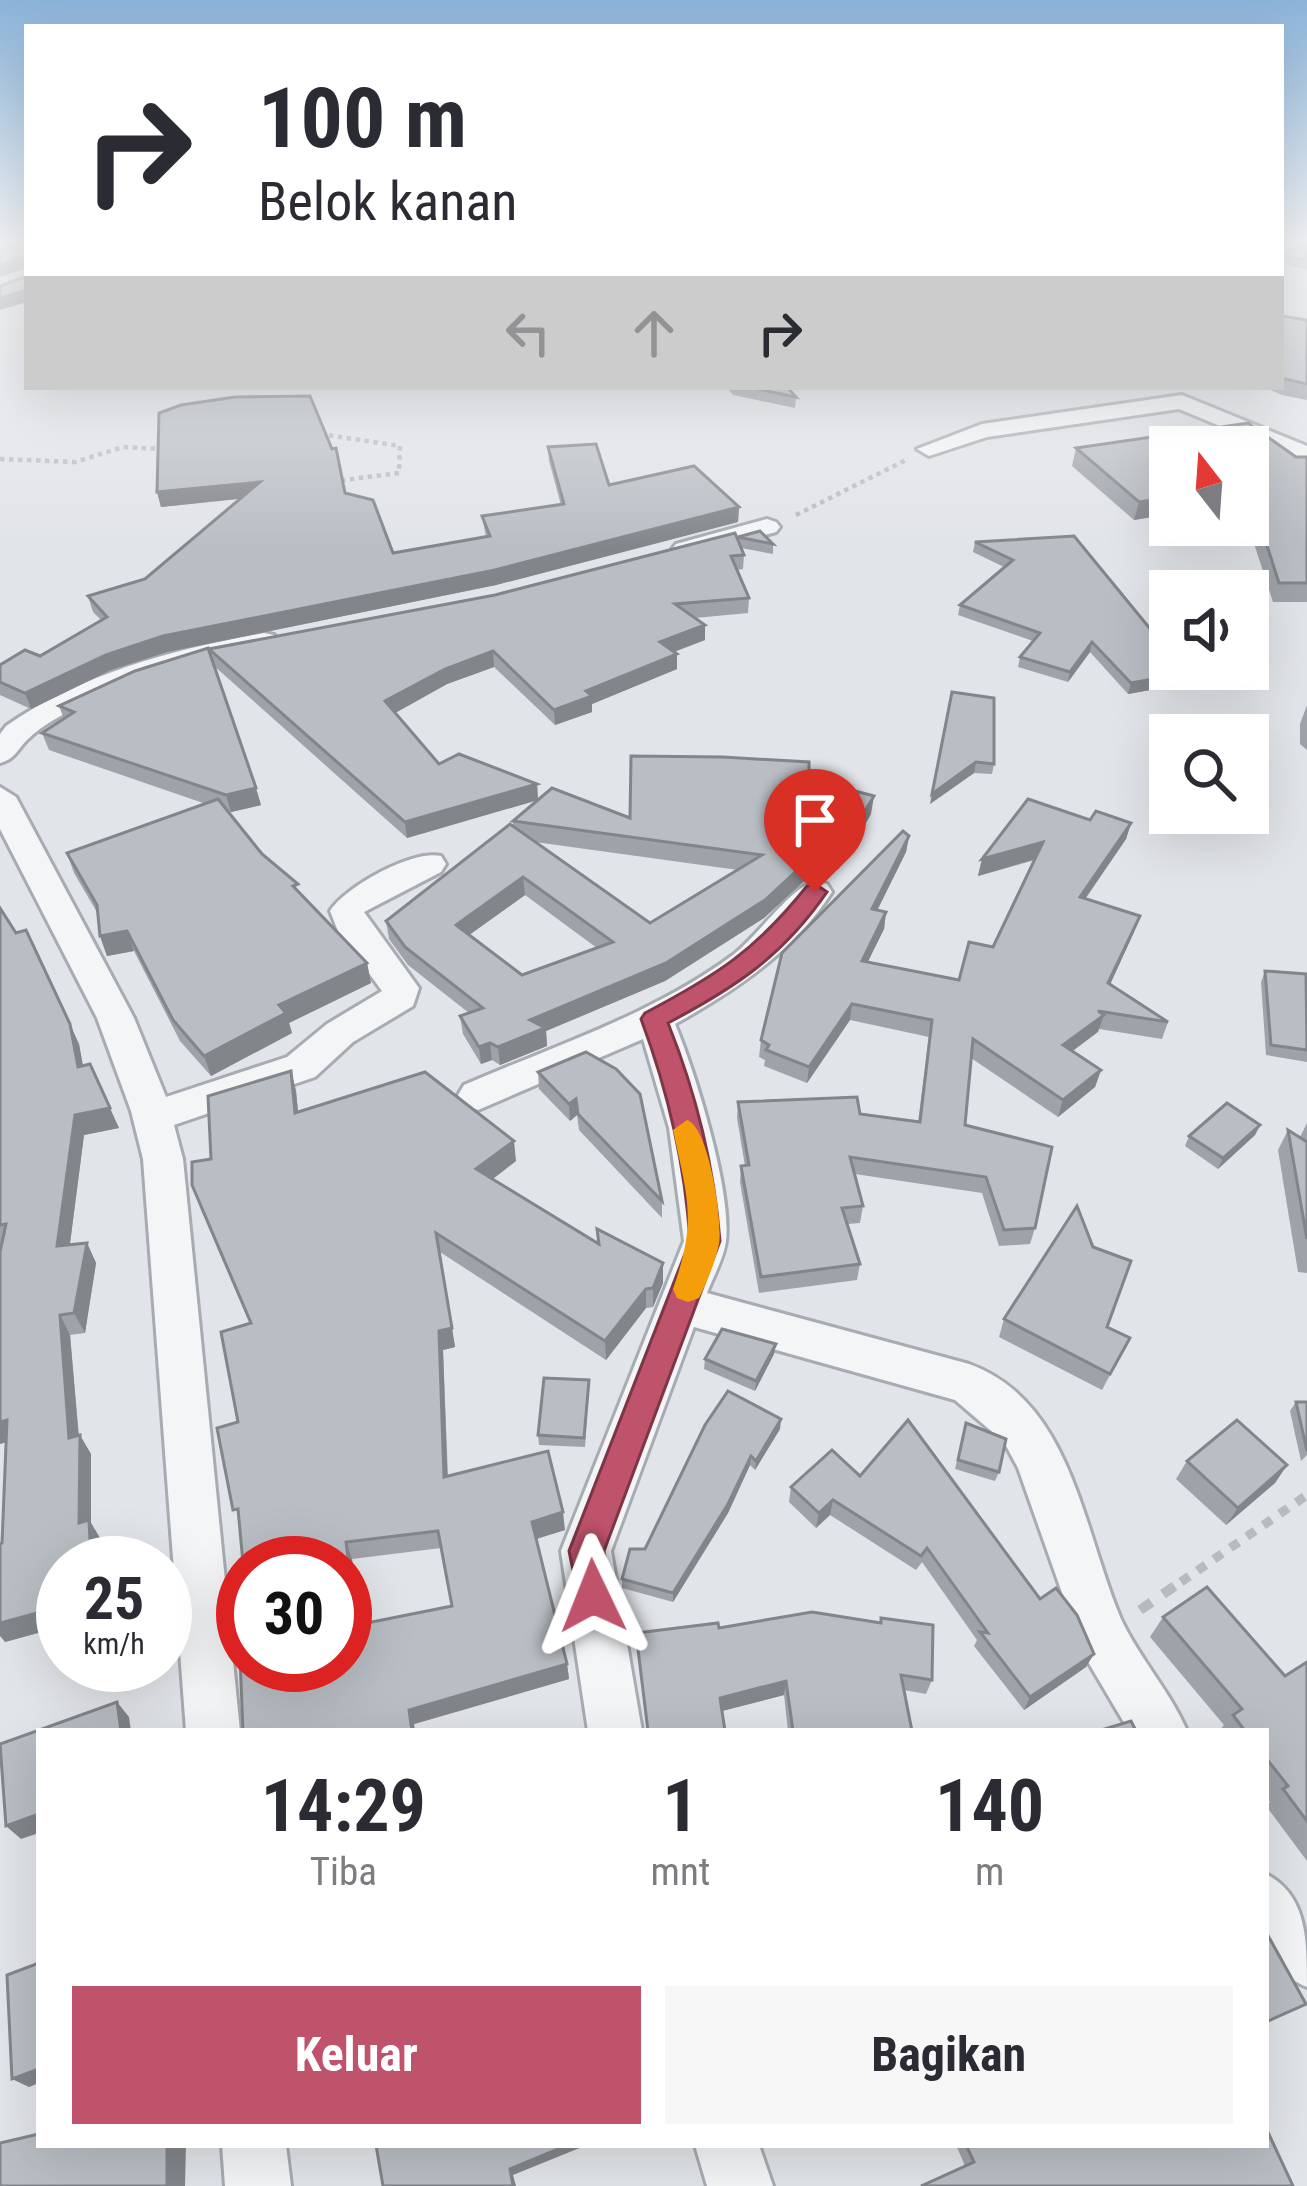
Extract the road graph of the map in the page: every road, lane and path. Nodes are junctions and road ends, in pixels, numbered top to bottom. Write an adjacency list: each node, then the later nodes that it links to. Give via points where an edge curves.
1 (1160, 390): 2 (street)
2 (1182, 402): 5 (street, via 982,431); 6 (street)
3 (316, 434): 8 (path, via 400,446 399,473)
4 (174, 446): 7 (path, via 123,447 75,462)
5 (929, 449): 9 (path)
6 (1307, 455)
7 (0, 460)
8 (334, 482)
9 (767, 527): 10 (street)
10 (662, 555)
11 (292, 637): 12 (street, via 137,671 69,701)
12 (2, 745)
13 (0, 797): 18 (street, via 80,942)
14 (429, 863): 18 (street, via 347,911 400,997 301,1066)
15 (815, 892): 16 (street, via 746,967)
16 (654, 1019): 17 (street); 19 (street, via 679,1084 701,1195 705,1241)
17 (478, 1095)
18 (155, 1116): 22 (street)
19 (682, 1305): 21 (street, via 969,1384 992,1401 1022,1427 1040,1461); 23 (street, via 586,1551)
20 (1307, 1495): 21 (path)
21 (1102, 1637): 24 (street)
22 (213, 1728)
23 (615, 1728)
24 (1158, 1728)
25 (1269, 1907): 26 (street)
26 (1307, 1957)
27 (254, 2148): 29 (street)
28 (728, 2148): 30 (street)
29 (258, 2186)
30 (740, 2186)

